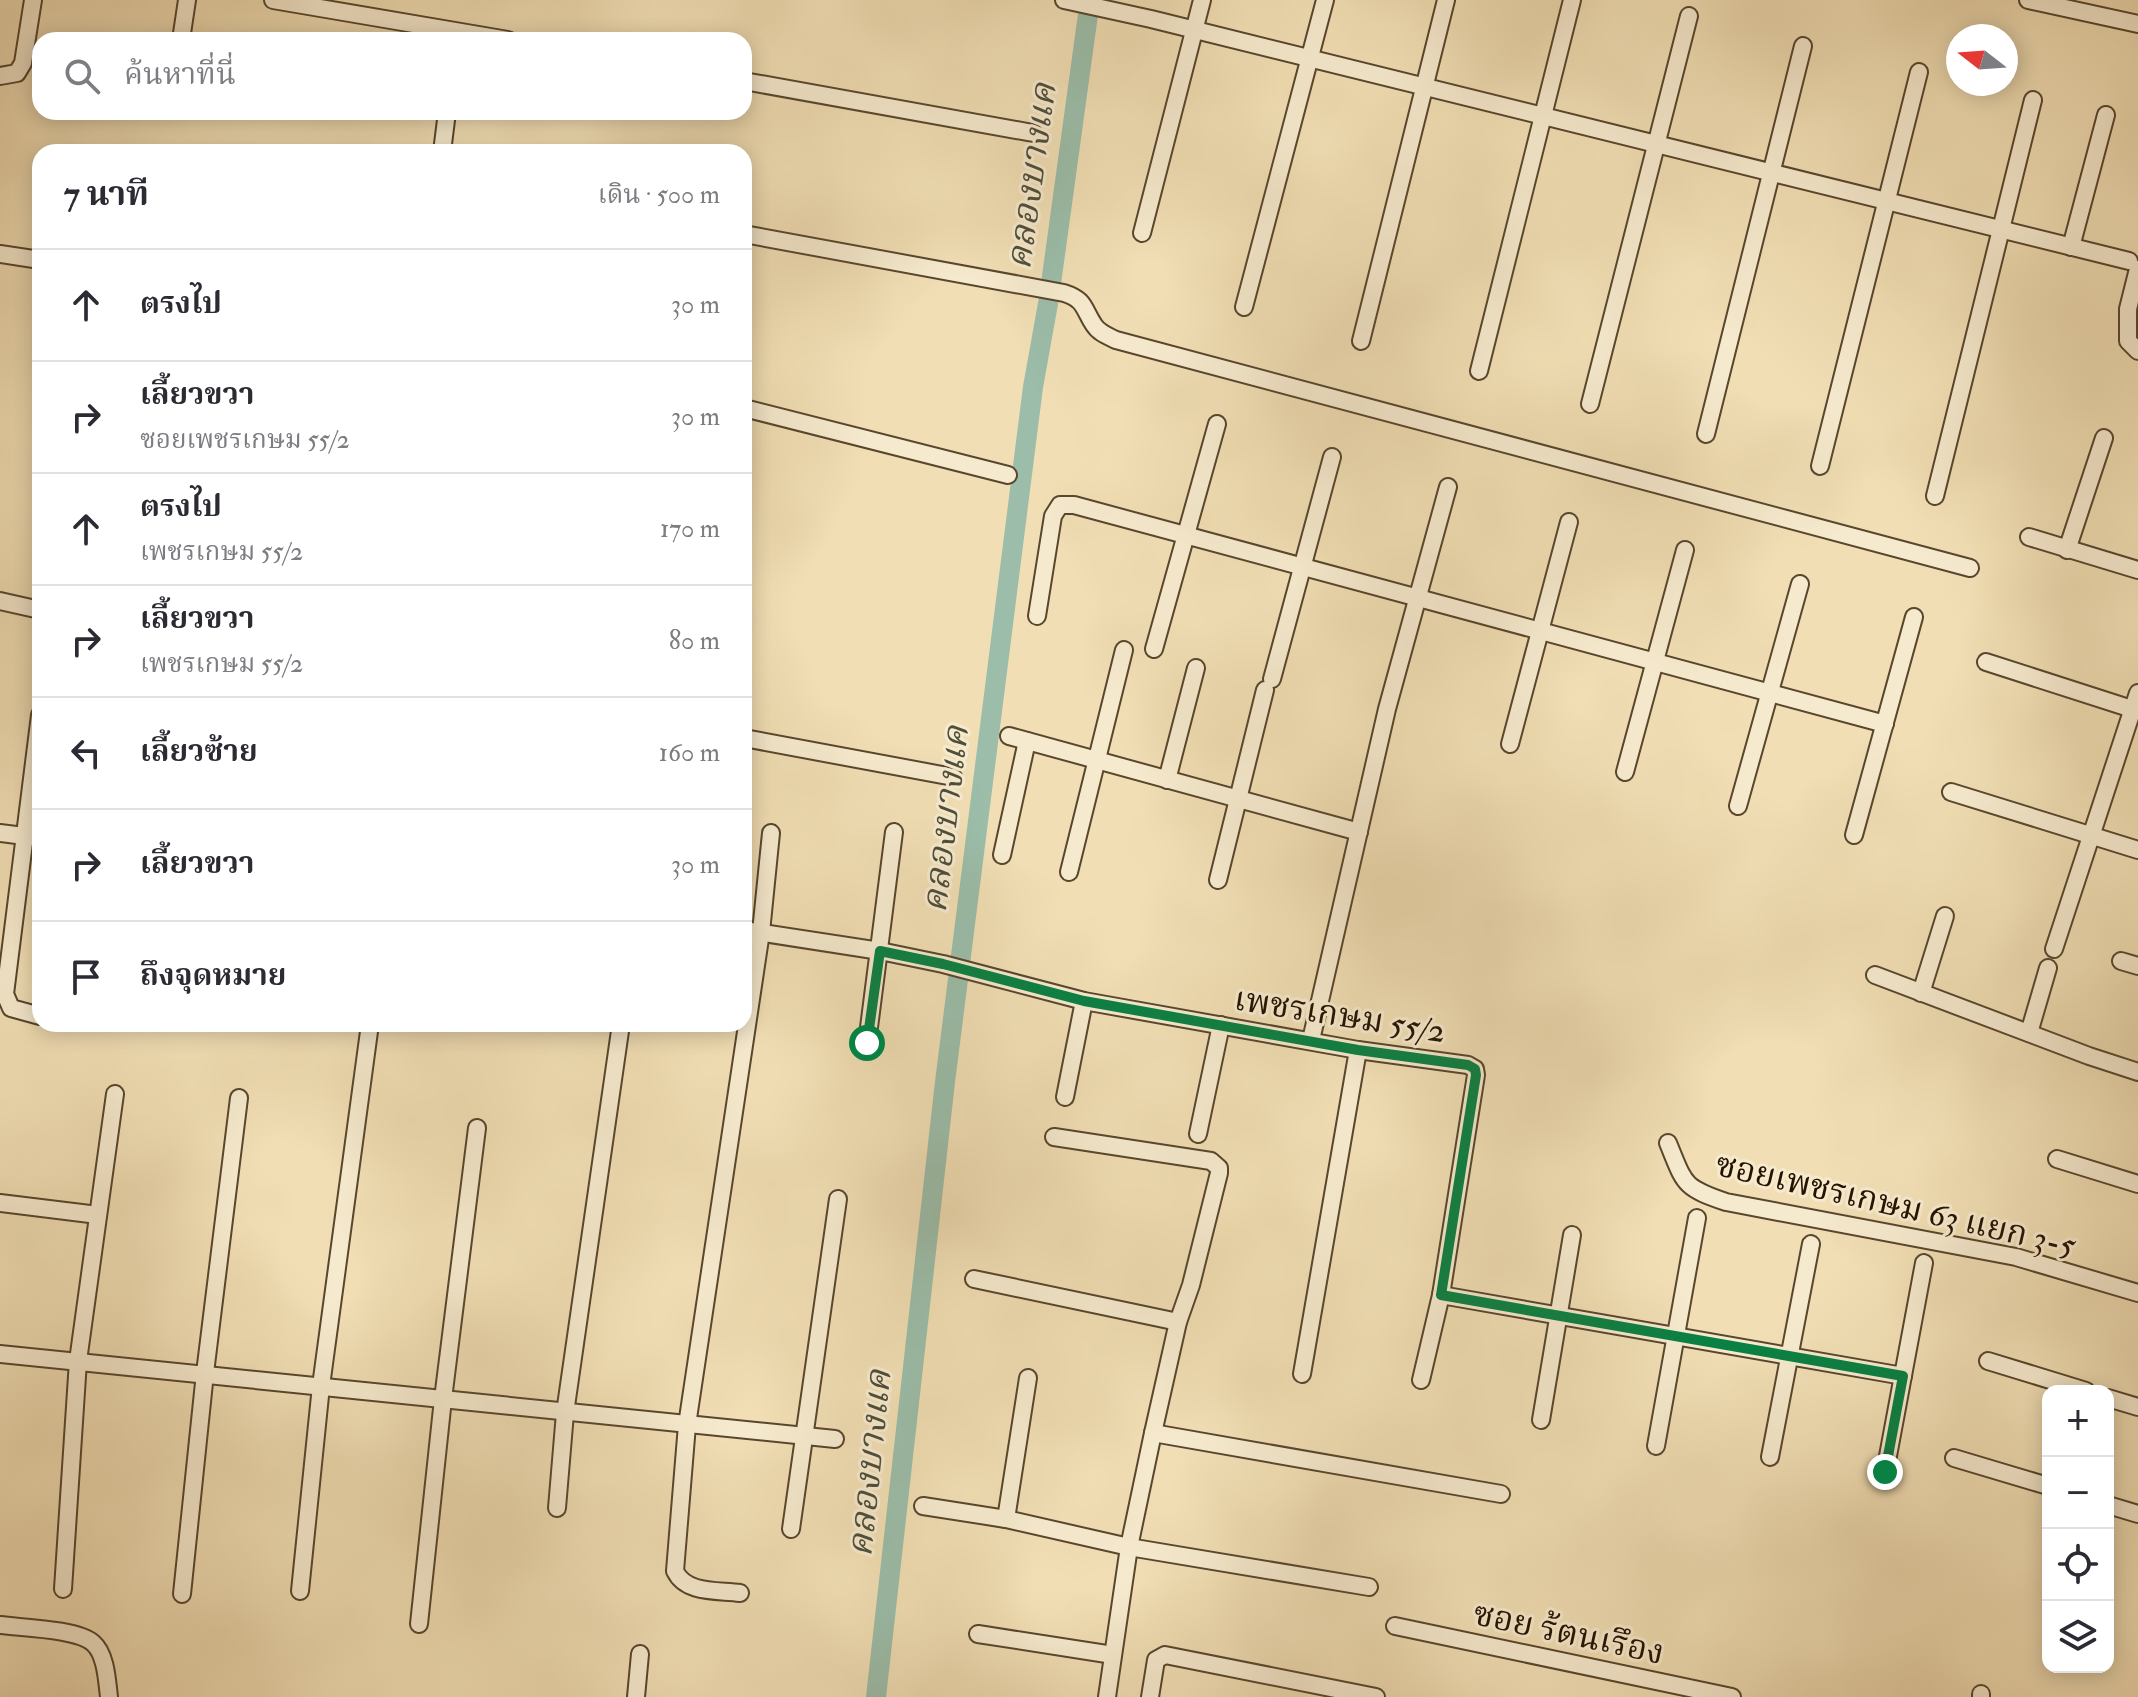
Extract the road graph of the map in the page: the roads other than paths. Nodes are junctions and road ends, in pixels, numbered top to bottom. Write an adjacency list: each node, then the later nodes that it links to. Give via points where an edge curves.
1 (33, 0): 18 (street, via 23,63 17,73)
2 (187, 0): 13 (street)
3 (273, 0): 14 (street)
4 (1202, 0): 12 (street)
5 (1325, 0): 16 (street)
6 (1446, 0): 20 (street)
7 (1572, 0): 23 (street)
8 (2028, 0): 11 (street)
9 (1069, 1): 12 (street)
10 (1689, 16): 27 (street)
11 (2138, 24)
12 (1194, 29): 16 (street); 31 (street)
13 (182, 32)
14 (437, 32)
15 (1803, 46): 28 (street)
16 (1310, 58): 20 (street); 37 (street)
17 (1919, 72): 29 (street)
18 (0, 76)
19 (752, 82): 25 (street)
20 (1424, 86): 23 (street); 38 (street)
21 (2033, 100): 30 (street)
22 (2106, 115): 33 (street)
23 (1543, 116): 27 (street); 40 (street)
24 (446, 120): 26 (street)
25 (1033, 133)
26 (443, 144)
27 (1657, 144): 28 (street); 41 (street)
28 (1772, 173): 29 (street); 44 (street)
29 (1887, 201): 30 (street); 47 (street)
30 (2002, 230): 33 (street); 50 (street)
31 (1142, 233)
32 (752, 235): 57 (street, via 1057,291 1076,297 1094,326 1116,340)
33 (2071, 247): 36 (street)
34 (0, 254): 35 (street)
35 (32, 259)
36 (2134, 265): 39 (street, via 2128,341)
37 (1244, 307)
38 (1361, 341)
39 (2138, 351)
40 (1479, 371)
41 (1590, 404)
42 (752, 410): 48 (street)
43 (1217, 424): 52 (street)
44 (1706, 434)
45 (2104, 438): 55 (street)
46 (1332, 457): 56 (street)
47 (1820, 466)
48 (1008, 475)
49 (1448, 487): 60 (street)
50 (1935, 496)
51 (1569, 522): 65 (street)
52 (1187, 536): 56 (street); 63 (street, via 1060,505 1053,516); 66 (street)
53 (2029, 537): 55 (street)
54 (1685, 550): 68 (street)
55 (2067, 550): 58 (street)
56 (1302, 567): 60 (street); 83 (street)
57 (1970, 568)
58 (2138, 570)
59 (1800, 584): 71 (street)
60 (1418, 597): 65 (street); 86 (street)
61 (0, 601): 62 (street)
62 (32, 608)
63 (1037, 616)
64 (1914, 617): 73 (street)
65 (1541, 631): 68 (street); 77 (street)
66 (1154, 649)
67 (1124, 650): 78 (street)
68 (1655, 662): 71 (street); 79 (street)
69 (1986, 662): 72 (street)
70 (1196, 668): 81 (street)
71 (1769, 692): 73 (street); 84 (street)
72 (2135, 701): 90 (street)
73 (1885, 724): 89 (street)
74 (1009, 736): 76 (street)
75 (752, 739): 80 (street)
76 (1027, 741): 78 (street); 93 (street)
77 (1510, 744)
78 (1096, 760): 81 (street); 94 (street)
79 (1625, 772)
80 (953, 777)
81 (1167, 780): 83 (street)
82 (1951, 792): 90 (street)
83 (1237, 799): 86 (street); 95 (street)
84 (1738, 806)
85 (894, 832): 99 (street)
86 (1359, 832): 112 (street)
87 (0, 833): 91 (street)
88 (771, 833): 97 (street)
89 (1854, 835)
90 (2090, 835): 92 (street); 98 (street)
91 (32, 838): 106 (street, via 5,994 11,1008)
92 (2138, 850)
93 (1002, 855)
94 (1069, 872)
95 (1218, 880)
96 (1945, 916): 104 (street)
97 (752, 931): 99 (street, เพชรเกษม 55/2)
98 (2054, 949)
99 (880, 951): 105 (street, เพชรเกษม 55/2); 113 (street)
100 (2121, 961): 101 (street)
101 (2138, 966)
102 (2048, 968): 111 (street)
103 (1875, 975): 104 (street)
104 (1921, 993): 111 (street)
105 (1084, 1001): 107 (street, เพชรเกษม 55/2); 117 (street)
106 (32, 1014)
107 (1221, 1025): 112 (street, เพชรเกษม 55/2); 120 (street)
108 (369, 1032): 148 (street)
109 (620, 1032): 152 (street)
110 (739, 1032): 154 (street)
111 (2029, 1033): 115 (street)
112 (1311, 1040): 114 (street, เพชรเกษม 55/2)
113 (867, 1043)
114 (1358, 1050): 134 (street, เพชรเกษม 55/2, via 1475,1069); 143 (street)
115 (2138, 1072)
116 (115, 1094): 127 (street)
117 (1065, 1097)
118 (239, 1098): 142 (street)
119 (477, 1128): 149 (street)
120 (1198, 1134)
121 (1054, 1137): 136 (street, via 1211,1161 1219,1168)
122 (1668, 1143): 133 (street, ซอยเพชรเกษม 63 แยก 3-5, via 1686,1185 1726,1202 2016,1257)
123 (2057, 1159): 124 (street)
124 (2138, 1184)
125 (838, 1199): 156 (street)
126 (0, 1203): 127 (street)
127 (98, 1215): 140 (street)
128 (1697, 1218): 137 (street)
129 (1572, 1235): 135 (street)
130 (1811, 1244): 139 (street)
131 (1924, 1263): 144 (street)
132 (974, 1279): 136 (street)
133 (2138, 1293)
134 (1441, 1295): 135 (street); 146 (street, เพชรเกษม 55/2)
135 (1559, 1316): 137 (street); 153 (street)
136 (1178, 1322): 155 (street)
137 (1675, 1336): 139 (street); 158 (street)
138 (0, 1354): 140 (street)
139 (1789, 1356): 144 (street); 159 (street)
140 (78, 1361): 142 (street); 172 (street)
141 (1988, 1361): 147 (street)
142 (205, 1373): 148 (street); 175 (street)
143 (1302, 1374)
144 (1903, 1376): 161 (street)
145 (1028, 1378): 168 (street)
146 (1421, 1380)
147 (2066, 1385)
148 (321, 1386): 149 (street); 173 (street)
149 (443, 1399): 152 (street); 176 (street)
150 (2114, 1400): 151 (street)
151 (2138, 1407)
152 (565, 1413): 154 (street); 166 (street)
153 (1541, 1420)
154 (687, 1425): 156 (street); 174 (street, via 675,1571 679,1580 694,1588)
155 (1153, 1433): 163 (street); 170 (street)
156 (804, 1437): 157 (street); 169 (street)
157 (835, 1439)
158 (1656, 1446)
159 (1770, 1457)
160 (1954, 1458): 162 (street)
161 (1885, 1472)
162 (2042, 1484)
163 (1501, 1494)
164 (923, 1506): 168 (street)
165 (2114, 1507): 167 (street)
166 (557, 1508)
167 (2138, 1514)
168 (1006, 1519): 170 (street)
169 (791, 1529)
170 (1129, 1547): 171 (street); 181 (street)
171 (1369, 1587)
172 (63, 1589)
173 (300, 1591)
174 (740, 1593)
175 (182, 1594)
176 (419, 1624)
177 (0, 1625): 182 (street, via 79,1636 94,1643)
178 (1395, 1626): 187 (street, ซอย ร้ตนเรึอง)
179 (978, 1634): 181 (street)
180 (640, 1654): 183 (street)
181 (1113, 1655): 184 (street)
182 (109, 1697)
183 (636, 1697)
184 (1107, 1697)
185 (1150, 1697): 186 (street, via 1156,1660 1165,1655)
186 (1376, 1697)
187 (1732, 1697)

